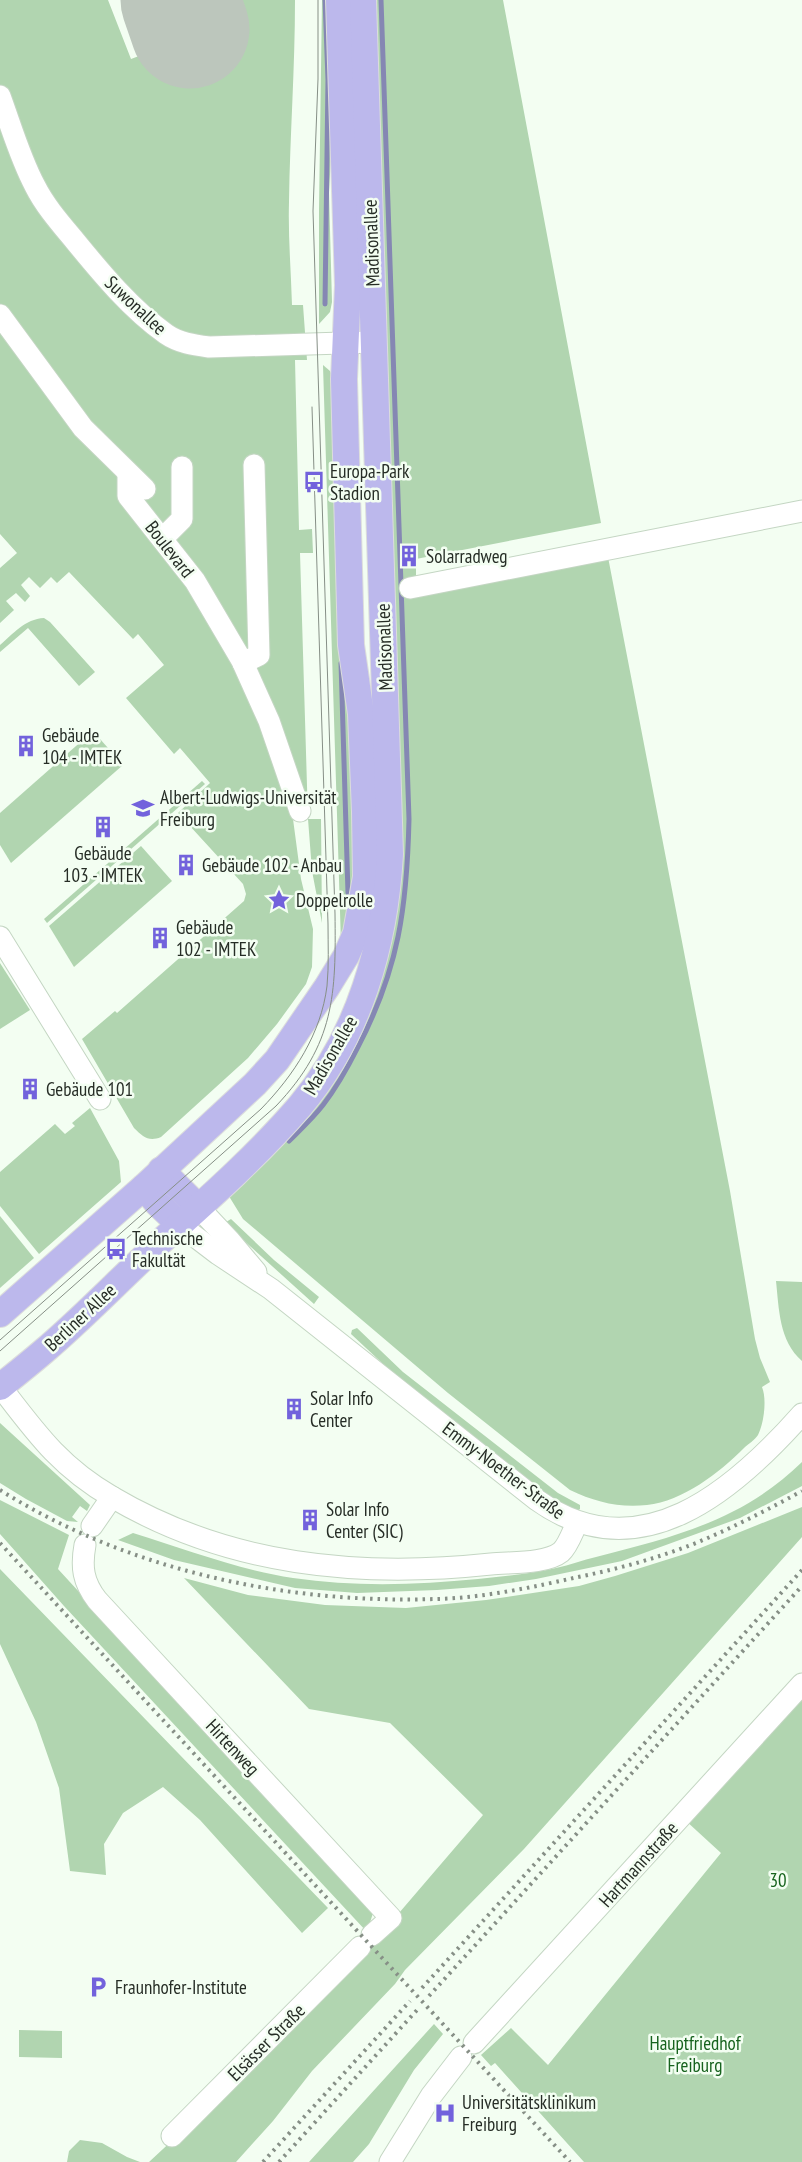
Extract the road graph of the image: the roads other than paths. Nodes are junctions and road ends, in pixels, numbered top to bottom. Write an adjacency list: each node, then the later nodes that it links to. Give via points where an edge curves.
1 (338, 0): 7 (main road, Madisonallee, via 348,285)
2 (363, 0): 6 (main road, Madisonallee)
3 (0, 96): 4 (street, Suwonallee)
4 (4, 124): 7 (street, Suwonallee, via 50,210 119,292 167,335 184,344 209,347)
5 (0, 315): 10 (street, via 83,428)
6 (374, 342): 7 (street, Suwonallee); 20 (main road, Madisonallee, via 390,854 383,924 361,1001 322,1076 271,1137)
7 (346, 343): 19 (main road, Madisonallee, via 344,380 351,645 361,714 365,812 366,877 358,924 346,956 277,1060 235,1104)
8 (254, 465): 15 (street, via 259,655)
9 (182, 467): 13 (street, via 182,519)
10 (128, 474): 11 (street); 13 (street, Boulevard, via 128,496)
11 (145, 489)
12 (802, 511): 14 (street)
13 (163, 538): 15 (street, Boulevard, via 195,581)
14 (410, 588)
15 (243, 663): 16 (street, Boulevard, via 269,721)
16 (300, 811)
17 (0, 937): 18 (street, via 18,951)
18 (100, 1099)
19 (152, 1178): 20 (main road, via 157,1203); 21 (main road)
20 (189, 1216): 22 (main road, Berliner Allee, via 44,1351); 25 (street, Emmy-Noether-Straße, via 218,1254 271,1290 537,1500)
21 (0, 1314)
22 (0, 1387): 24 (street, via 55,1454 75,1473)
23 (802, 1414): 25 (street, Emmy-Noether-Straße, via 739,1477 686,1512 634,1529)
24 (112, 1497): 25 (street, via 188,1534 263,1556 338,1568 399,1570 550,1558 562,1551); 27 (street, Hirtenweg, via 88,1535 82,1562 88,1589 391,1918)
25 (577, 1523)
26 (802, 1684): 29 (street, Hartmannstraße, via 468,2050 431,2096)
27 (366, 1941): 28 (street, Elsässer Straße)
28 (172, 2136)
29 (390, 2162)

